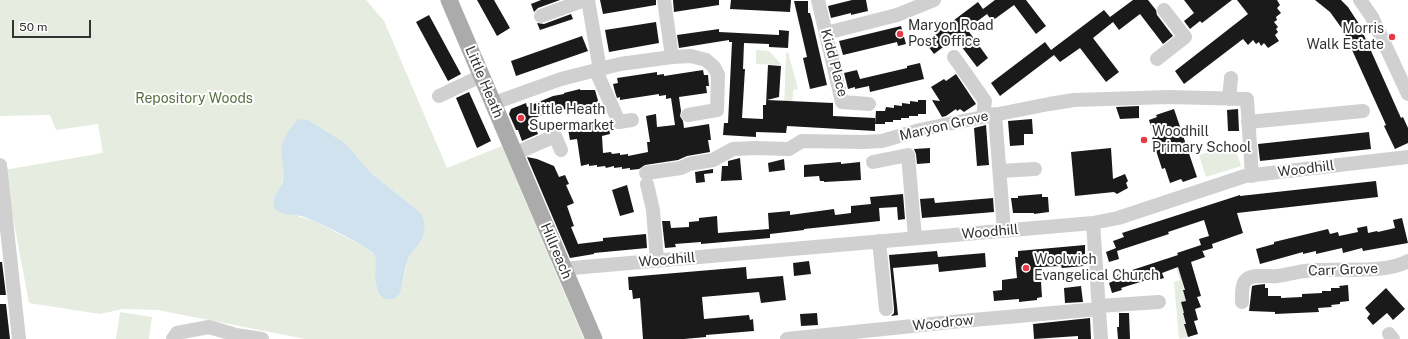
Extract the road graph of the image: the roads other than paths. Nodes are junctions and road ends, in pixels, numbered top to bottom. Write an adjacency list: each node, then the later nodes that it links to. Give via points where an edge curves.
1 (449, 0): 14 (main road, Little Heath)
2 (586, 0): 8 (street); 13 (street)
3 (664, 0): 10 (street)
4 (818, 0): 9 (street, Kidd Place)
5 (934, 0): 9 (street, via 897,15)
6 (1360, 0): 16 (street, via 1372,17)
7 (1164, 10): 12 (street, via 1185,37)
8 (541, 16)
9 (826, 33): 20 (street, Kidd Place, via 842,102)
10 (672, 57): 13 (street, via 620,64); 22 (street, via 691,56 706,60 718,75 717,110)
11 (954, 57): 23 (street, via 985,101)
12 (1157, 59)
13 (598, 70): 19 (street); 24 (street, via 619,122)
14 (481, 76): 17 (street); 19 (main road, Little Heath)
15 (1231, 78): 18 (street)
16 (1408, 94)
17 (439, 96)
18 (1229, 99): 23 (street, Maryon Grove, via 1181,94 1074,100); 25 (street, Maryon Grove, via 1247,100)
19 (494, 103): 28 (main road, Little Heath)
20 (869, 104)
21 (1363, 111): 25 (street)
22 (688, 115)
23 (989, 115): 32 (street); 38 (street, Maryon Grove, via 882,141 802,141 789,149 733,149 713,160 689,164 646,179 653,210)
24 (632, 120)
25 (1248, 122): 33 (street)
26 (561, 150): 28 (street, via 556,136)
27 (1408, 157): 33 (street, Woodhill)
28 (517, 159): 40 (main road, Hillreach)
29 (873, 162): 36 (street, via 908,155)
30 (0, 165): 46 (street)
31 (1035, 169): 32 (street)
32 (1000, 171): 35 (street)
33 (1252, 176): 34 (street, Woodhill, via 1236,178 1118,218)
34 (1093, 223): 35 (street, Woodhill); 43 (street)
35 (1004, 231): 36 (street, Woodhill)
36 (915, 238): 37 (street, Woodhill)
37 (879, 241): 38 (street, Woodhill); 44 (street)
38 (657, 261): 40 (street, Woodhill, via 574,268)
39 (1408, 261): 42 (street, Carr Grove, via 1393,267 1304,271 1250,277 1242,287)
40 (565, 271): 49 (main road, Hillreach)
41 (1159, 302): 43 (street, Woodrow)
42 (1242, 302)
43 (1099, 308): 45 (street, Woodrow); 51 (street)
44 (886, 309)
45 (813, 338): 50 (street, Woodrow)
46 (19, 339)
47 (173, 339): 48 (street, via 177,332 209,327)
48 (262, 339)
49 (594, 339)
50 (786, 339)
51 (1101, 339)

